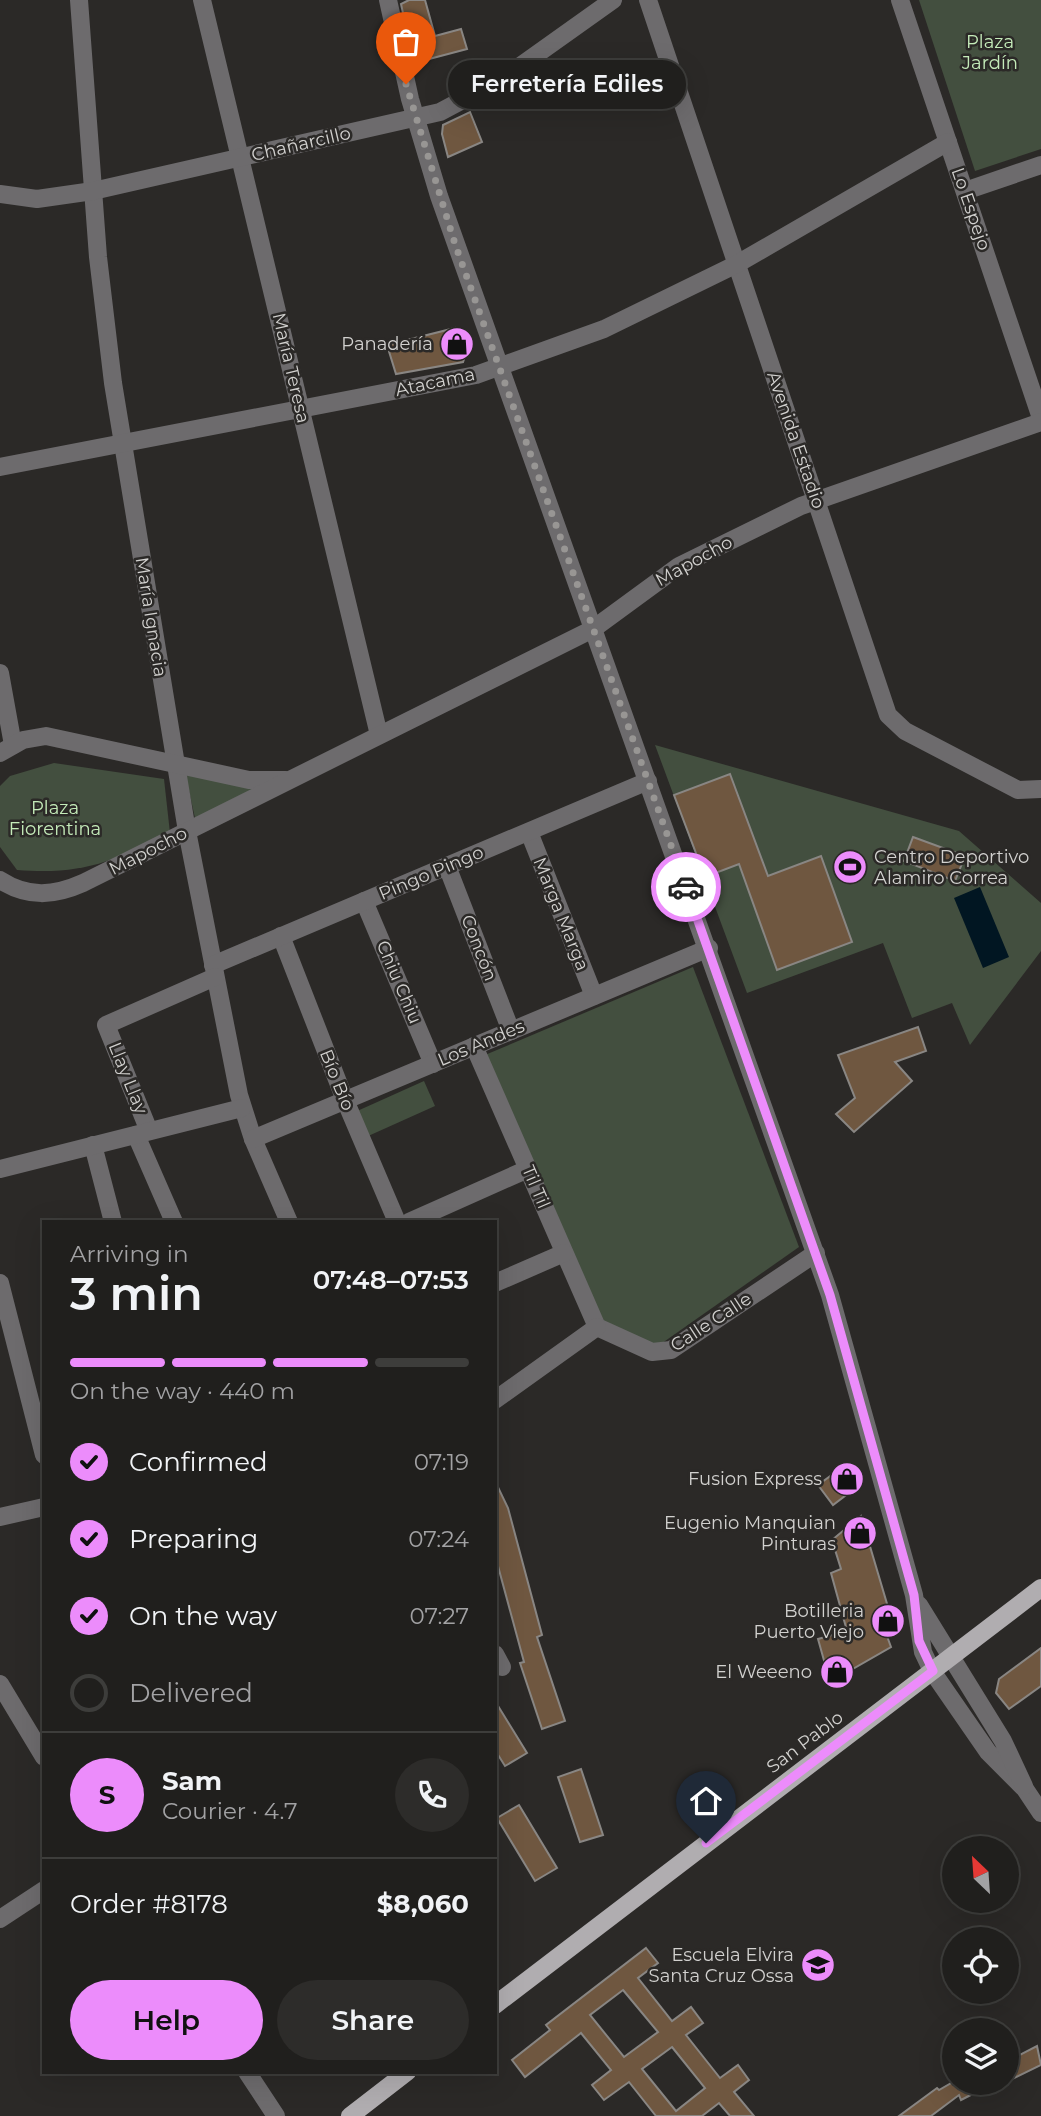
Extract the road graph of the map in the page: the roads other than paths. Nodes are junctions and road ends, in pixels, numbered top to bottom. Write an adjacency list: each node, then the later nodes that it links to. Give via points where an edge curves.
1 (79, 0): 11 (street, María Ignacia)
2 (202, 0): 9 (street, María Teresa)
3 (388, 0): 7 (street)
4 (613, 0): 7 (street, Chañarcillo, via 502,79 440,111)
5 (648, 0): 14 (street, Avenida Estadio)
6 (900, 0): 8 (street, Lo Espejo)
7 (415, 118): 9 (street, Chañarcillo); 15 (street)
8 (948, 142): 12 (street, Lo Espejo); 14 (street, Atacama)
9 (242, 157): 11 (street, Chañarcillo); 16 (street, María Teresa)
10 (1041, 165): 12 (street)
11 (93, 191): 13 (street, Chañarcillo, via 26,200); 18 (street, María Ignacia)
12 (965, 191): 17 (street, Lo Espejo)
13 (0, 194)
14 (737, 264): 15 (street, Atacama, via 604,329); 20 (street, Avenida Estadio)
15 (499, 366): 16 (street, Atacama, via 456,379); 21 (street)
16 (301, 409): 18 (street, Atacama); 23 (street, María Teresa)
17 (1041, 420): 20 (street, Mapocho)
18 (122, 443): 19 (street, Atacama); 25 (street, María Ignacia)
19 (0, 467)
20 (816, 499): 21 (street, Mapocho, via 679,566); 28 (street, Avenida Estadio, via 893,721 1018,790)
21 (593, 629): 23 (street, Mapocho); 27 (street)
22 (0, 673): 24 (street)
23 (379, 735): 26 (street, Mapocho)
24 (6, 749): 25 (street, Mapocho, via 46,736)
25 (175, 764): 26 (street, Mapocho, via 249,780); 29 (street, María Ignacia)
26 (291, 780): 29 (street, Mapocho)
27 (648, 781): 30 (street, Pingo Pingo); 35 (street)
28 (1041, 789)
29 (187, 831): 32 (street, Mapocho, via 60,892 29,892); 36 (street, María Ignacia)
30 (529, 832): 31 (street, Pingo Pingo); 37 (street, Marga Marga)
31 (447, 866): 33 (street, Pingo Pingo); 39 (street, Concón)
32 (0, 880)
33 (364, 901): 34 (street, Pingo Pingo); 41 (street, Chiu Chiu)
34 (281, 936): 36 (street, Pingo Pingo); 42 (street, Bío Bío)
35 (709, 948): 37 (street, Los Andes); 55 (street)
36 (214, 971): 38 (street, Pingo Pingo); 43 (street, María Ignacia)
37 (594, 996): 39 (street, Los Andes)
38 (106, 1025): 44 (street, Llay Llay)
39 (511, 1031): 40 (street, Los Andes)
40 (474, 1046): 41 (street, Los Andes); 48 (street, Til Til)
41 (433, 1063): 42 (street, Los Andes)
42 (345, 1100): 45 (street, Los Andes); 52 (street, Bío Bío)
43 (242, 1108): 44 (street); 45 (street, María Ignacia)
44 (143, 1133): 46 (street); 50 (street, Llay Llay)
45 (253, 1139): 51 (street, María Ignacia)
46 (93, 1145): 47 (street); 49 (street)
47 (0, 1169)
48 (528, 1169): 53 (street); 54 (street, Til Til)
49 (112, 1220)
50 (173, 1220)
51 (288, 1220)
52 (396, 1220)
53 (413, 1220)
54 (564, 1253): 56 (street); 58 (street, Til Til)
55 (816, 1253): 58 (street, Calle Calle, via 671,1350 652,1352); 64 (street)
56 (497, 1282)
57 (0, 1283): 60 (street)
58 (597, 1327): 59 (street)
59 (497, 1399)
60 (42, 1447)
61 (42, 1507): 62 (street)
62 (0, 1517)
63 (1041, 1588): 65 (main road, San Pablo)
64 (914, 1595): 65 (street); 66 (street, via 919,1641)
65 (951, 1657): 66 (main road, San Pablo); 69 (street, via 1010,1752)
66 (933, 1671): 69 (street, via 988,1752); 73 (main road, San Pablo)
67 (0, 1684): 68 (street)
68 (42, 1754)
69 (1025, 1789): 70 (street)
70 (1041, 1813)
71 (42, 1891): 72 (street)
72 (0, 1919)
73 (497, 2003)
74 (248, 2074): 76 (street)
75 (404, 2074): 77 (main road)
76 (276, 2116)
77 (350, 2116)

